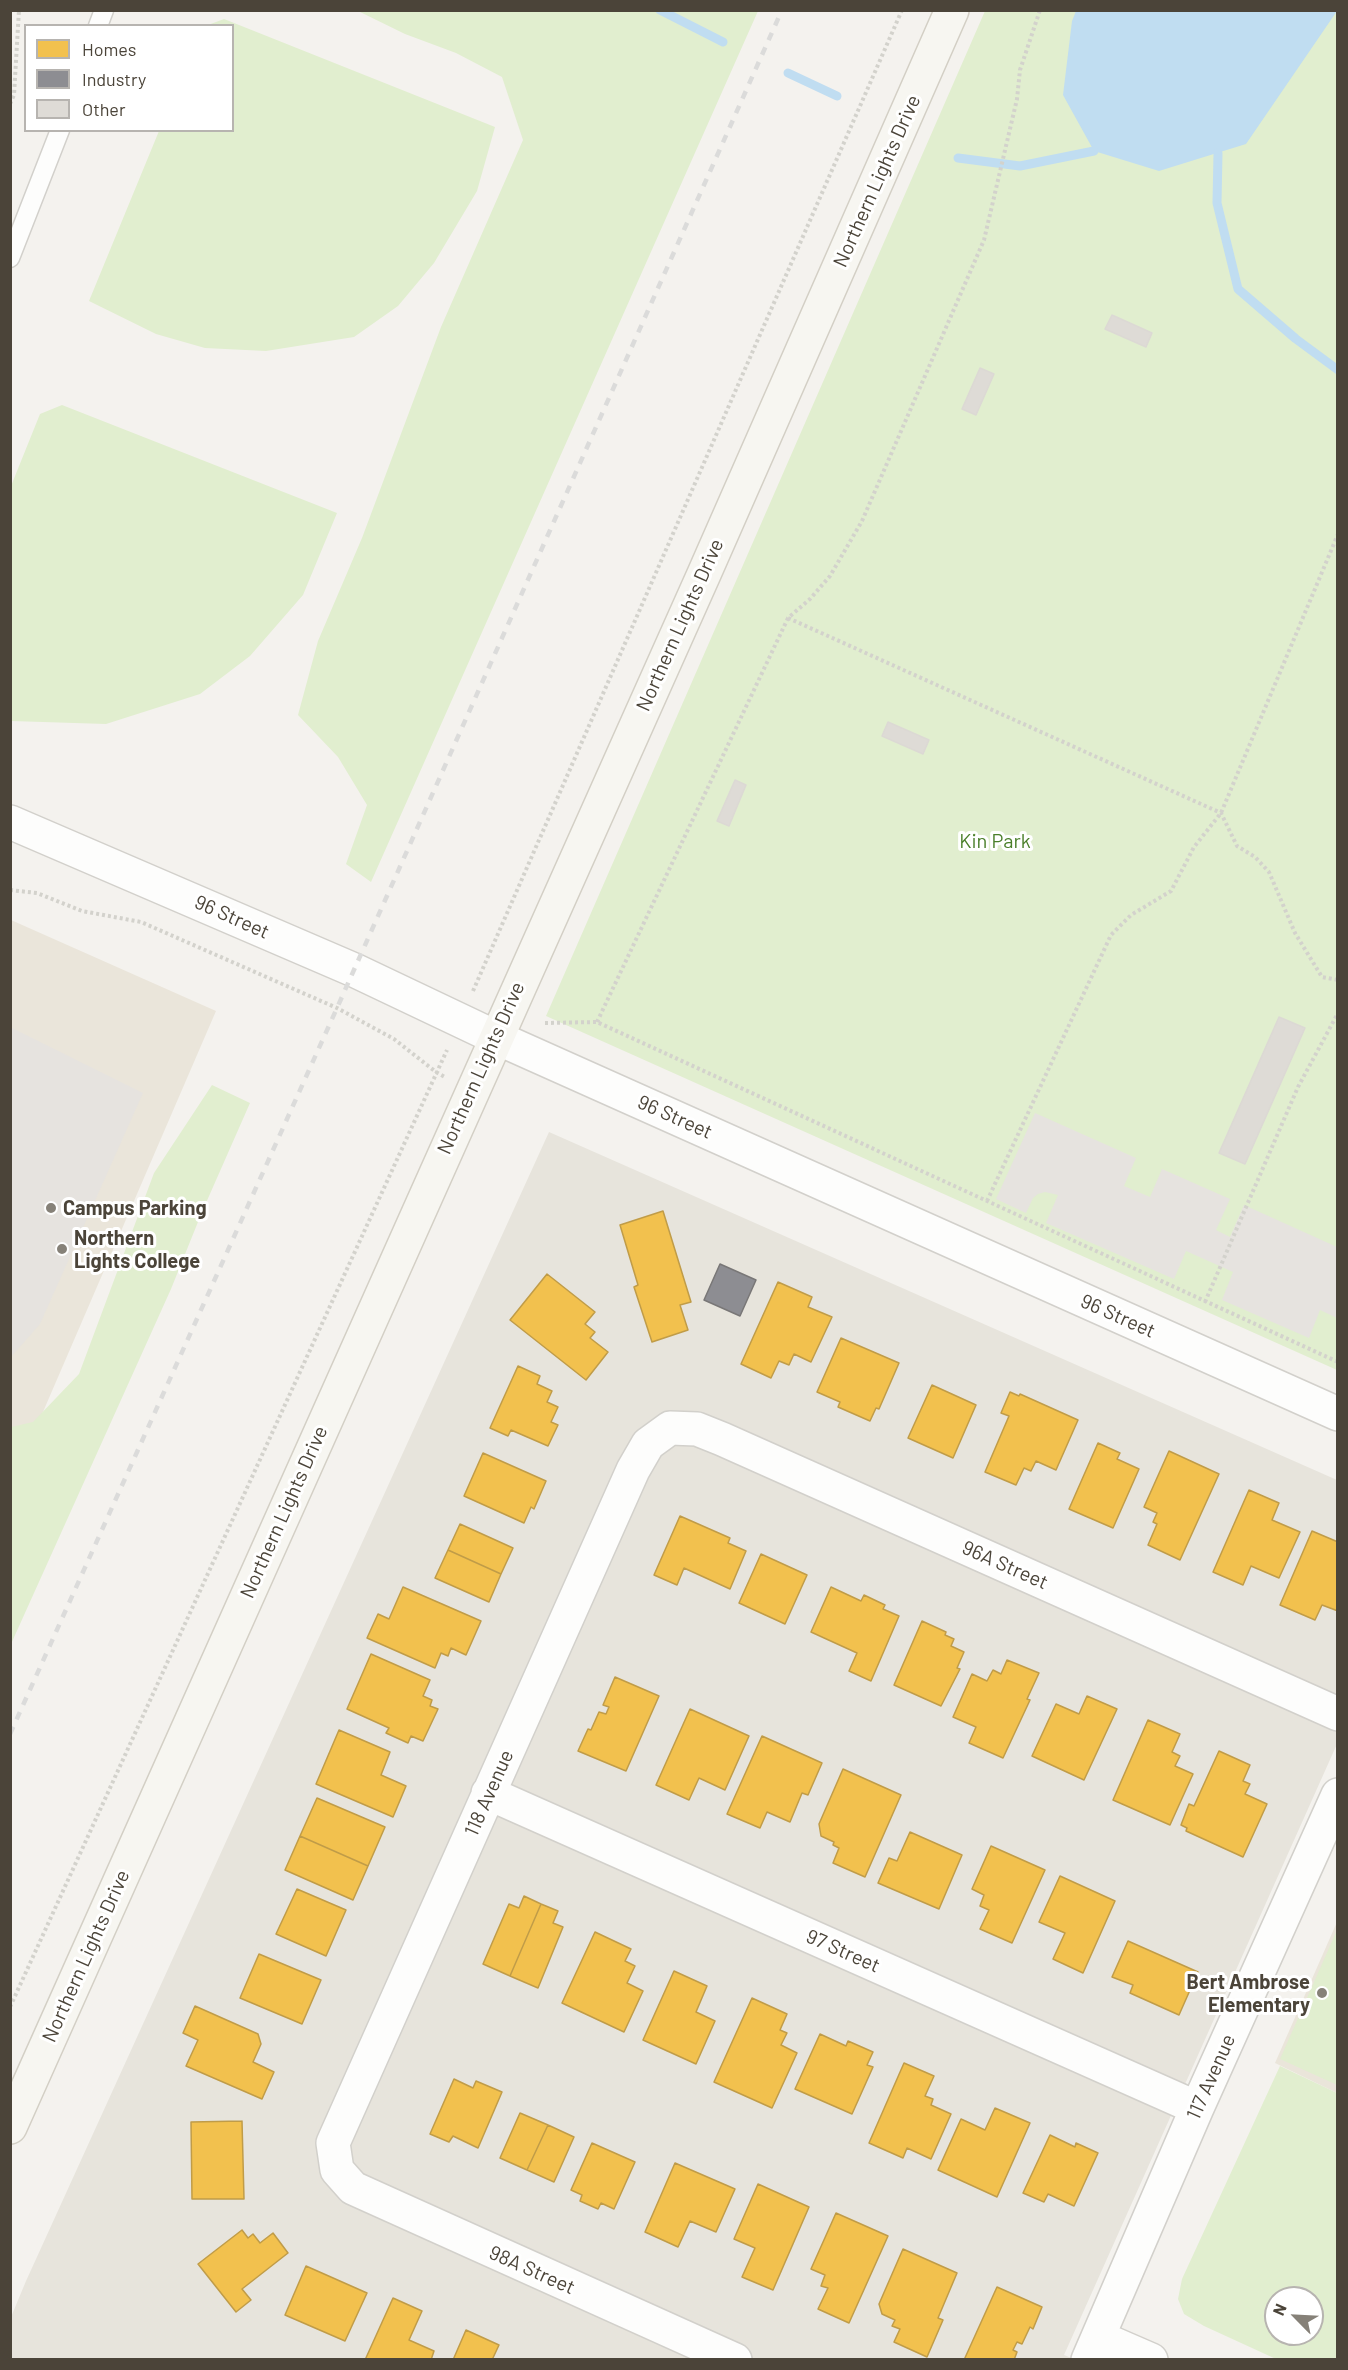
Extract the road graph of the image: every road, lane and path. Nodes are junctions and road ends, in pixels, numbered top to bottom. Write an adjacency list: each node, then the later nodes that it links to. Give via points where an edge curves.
1 (19, 10): 4 (path, via 14,94)
2 (952, 10): 16 (main road, Northern Lights Drive)
3 (1040, 10): 8 (path, via 1020,70 1017,99 984,240 862,521 830,576)
4 (10, 104)
5 (59, 132): 6 (lane)
6 (10, 258)
7 (1338, 534): 9 (path)
8 (788, 618): 9 (path); 14 (path)
9 (1221, 813): 12 (path, via 1237,846 1269,872 1295,933 1322,977); 18 (path, via 1194,847 1171,891 1131,915 1111,935)
10 (11, 821): 16 (street, 96 Street, via 354,970)
11 (10, 890): 17 (path, via 37,893 82,911 141,922 337,1008 394,1039)
12 (1338, 980)
13 (1338, 1013): 19 (path, via 1298,1087)
14 (597, 1022): 15 (path); 18 (path)
15 (540, 1023)
16 (495, 1037): 21 (street, 96 Street); 27 (main road, Northern Lights Drive)
17 (436, 1072)
18 (987, 1201): 19 (path)
19 (1205, 1302): 20 (path)
20 (1338, 1362)
21 (1338, 1414)
22 (670, 1428): 23 (street, 96A Street, via 697,1429 722,1438); 24 (street, 118 Avenue, via 648,1444 633,1470)
23 (1338, 1714)
24 (488, 1793): 26 (street, 97 Street); 28 (street, 118 Avenue, via 344,2115 333,2143)
25 (1338, 1795): 26 (street, 117 Avenue)
26 (1197, 2108): 29 (street, 117 Avenue)
27 (10, 2127)
28 (337, 2170): 30 (street, 98A Street, via 353,2188 381,2203)
29 (1093, 2348): 31 (street)
30 (735, 2360)
31 (1151, 2360)

